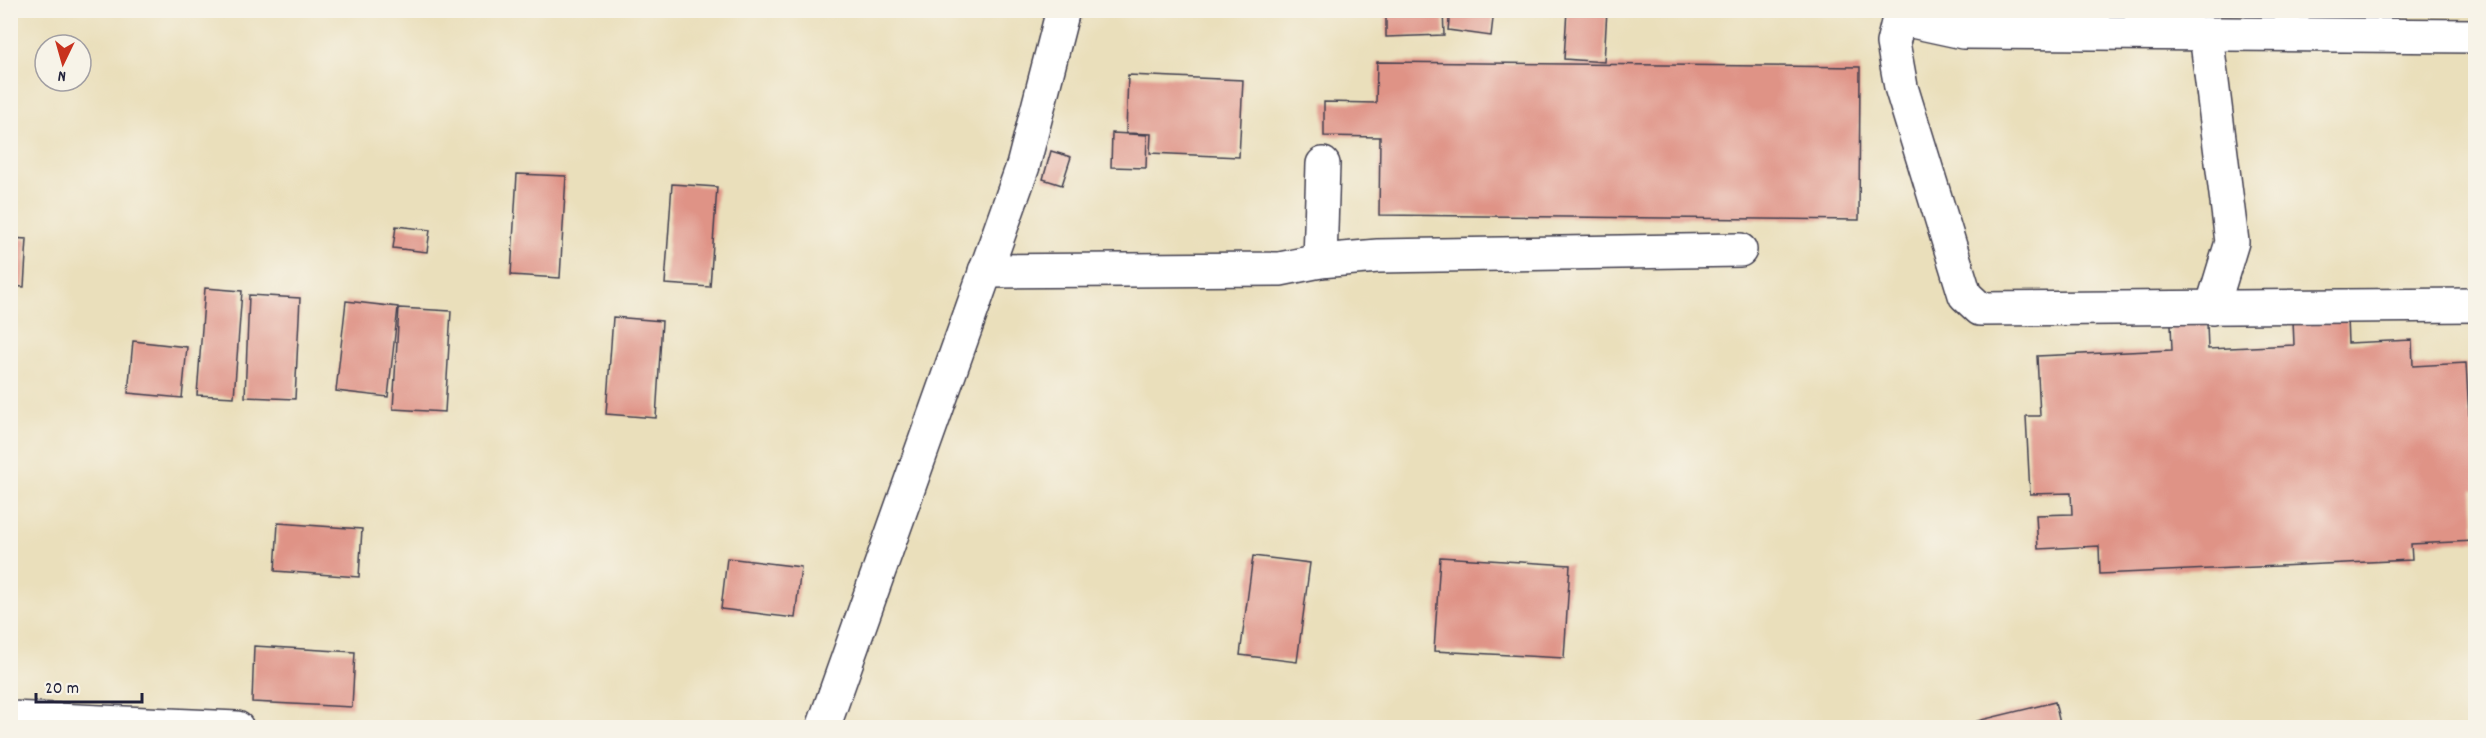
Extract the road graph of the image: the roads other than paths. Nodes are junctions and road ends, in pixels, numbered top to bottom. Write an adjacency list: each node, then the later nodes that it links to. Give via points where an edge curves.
1 (1063, 10): 8 (street, via 1023,166)
2 (1901, 10): 3 (street, via 1911,21 1963,33); 10 (street, via 1893,43 1900,87 1965,295 1980,309)
3 (2206, 34): 4 (street); 10 (street, via 2232,242)
4 (2475, 36)
5 (1323, 164): 7 (street)
6 (1740, 250): 7 (street, via 1378,256)
7 (1320, 261): 8 (street, via 1270,269)
8 (985, 271): 13 (street)
9 (2475, 305): 10 (street)
10 (2212, 308)
11 (10, 718): 12 (street)
12 (237, 728)
13 (823, 728)

